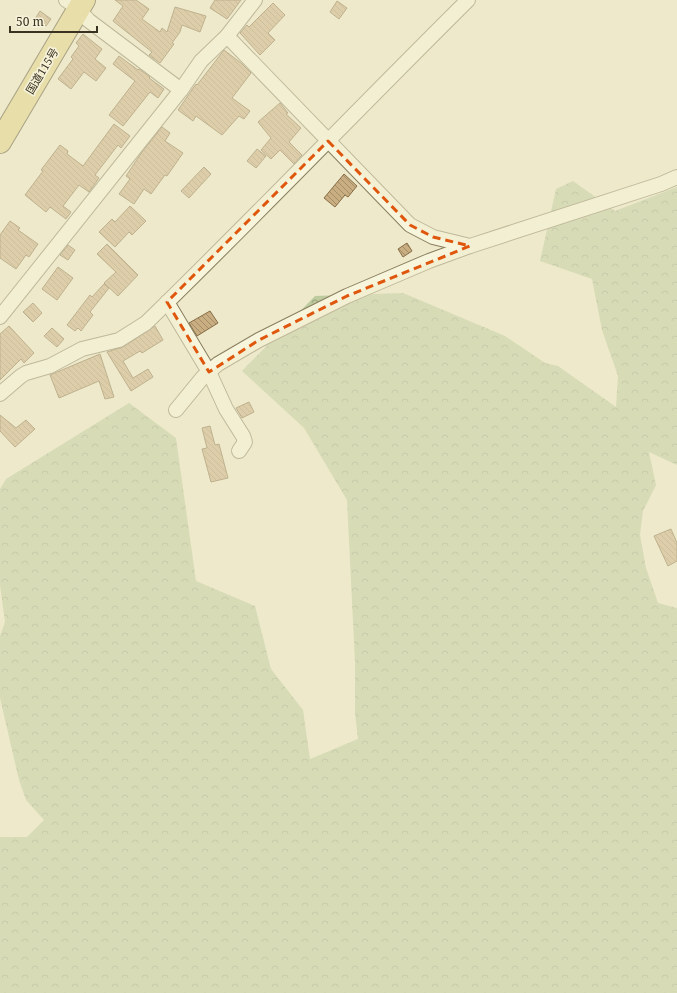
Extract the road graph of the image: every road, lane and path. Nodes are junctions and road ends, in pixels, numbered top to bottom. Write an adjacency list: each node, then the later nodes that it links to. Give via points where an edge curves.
1 (255, 0): 4 (street)
2 (468, 0): 6 (street)
3 (76, 3): 5 (street, via 88,20); 7 (highway, 国道115号)
4 (227, 36): 5 (street, via 200,61); 6 (street)
5 (181, 90): 11 (street)
6 (328, 141): 9 (street, via 410,225 426,235); 10 (street)
7 (0, 142)
8 (677, 177): 9 (street)
9 (470, 246): 12 (street, via 347,296 259,340)
10 (167, 302): 12 (street); 13 (street, via 146,323 119,340 82,349 50,366 26,373)
11 (0, 317)
12 (209, 372): 14 (street); 15 (street, via 233,423 243,436 245,442)
13 (0, 394)
14 (176, 410)
15 (239, 451)

